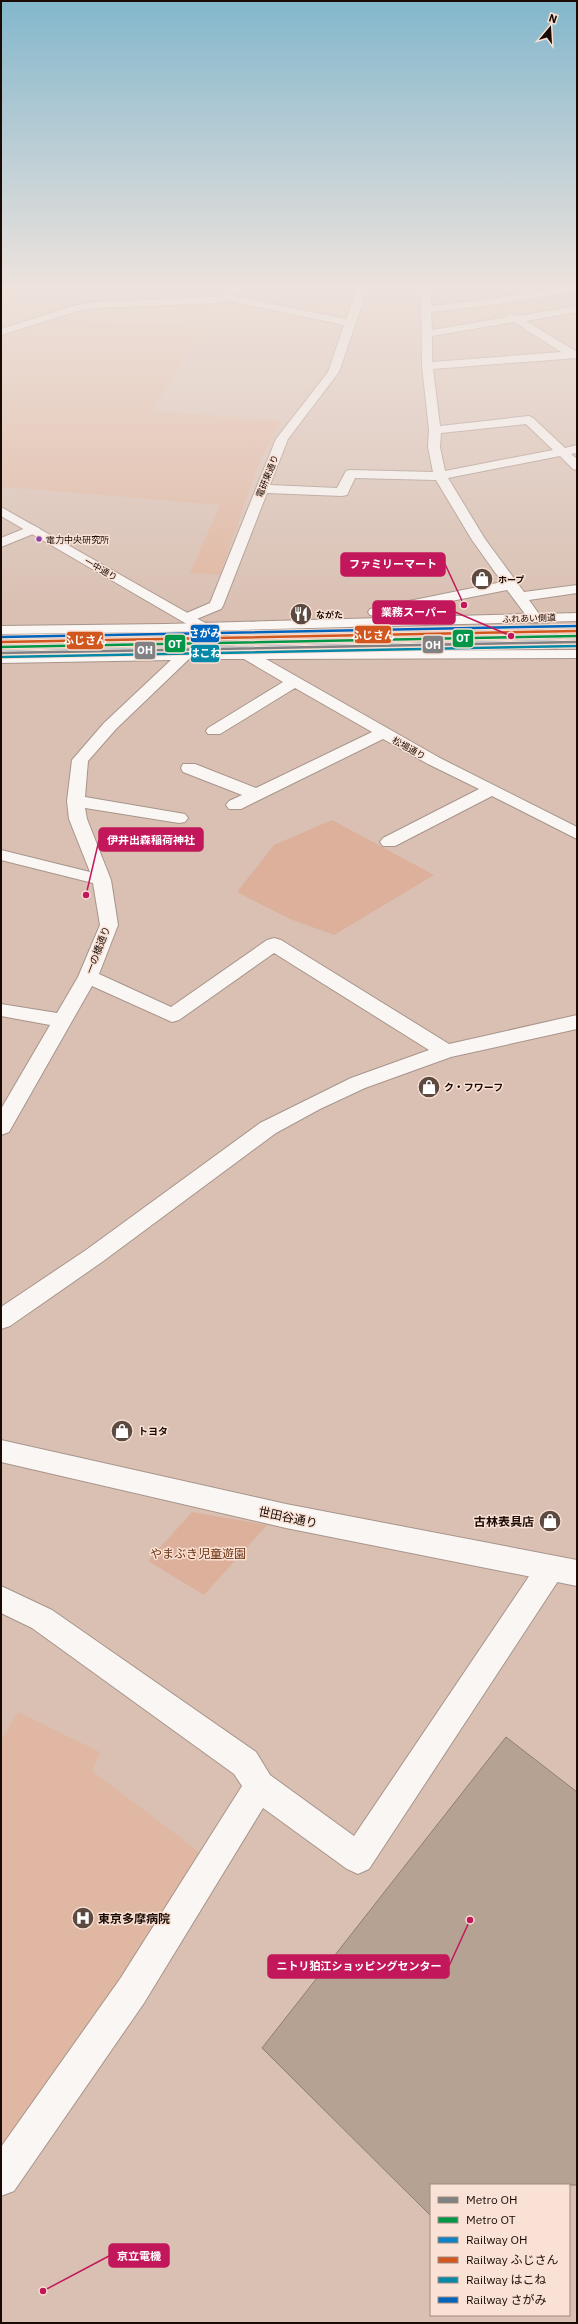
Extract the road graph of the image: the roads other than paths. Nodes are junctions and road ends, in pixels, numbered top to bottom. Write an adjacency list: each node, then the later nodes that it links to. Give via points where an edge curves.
1 (317, 392): 8 (street, 電研東通り, via 282,439)
2 (430, 392): 3 (street)
3 (436, 430): 5 (street, via 529,420); 7 (street, via 434,447)
4 (577, 449): 5 (street)
5 (559, 451): 6 (street); 7 (street)
6 (577, 466)
7 (440, 476): 8 (street, via 350,474 342,492); 12 (street)
8 (262, 489): 16 (street, 電研東通り, via 216,606)
9 (1, 511): 10 (street, 一中通り)
10 (33, 529): 11 (street); 16 (street, 一中通り)
11 (1, 543)
12 (509, 585): 14 (street); 18 (street, via 372,613)
13 (577, 589): 14 (street)
14 (519, 597): 17 (street)
15 (577, 617): 17 (street, ふれあい側道)
16 (187, 618): 19 (street, 一中通り)
17 (535, 618): 18 (street, ふれあい側道)
18 (368, 623): 19 (street, ふれあい側道)
19 (202, 627): 20 (street, ふれあい側道)
20 (1, 630)
21 (246, 654): 22 (street); 23 (street); 26 (street, 松場通り)
22 (571, 654): 25 (street)
23 (185, 655): 24 (street); 32 (street, 一の橋通り, via 110,726 80,760)
24 (1, 658)
25 (577, 670)
26 (294, 682): 27 (street); 28 (street, 松場通り)
27 (214, 731)
28 (382, 733): 30 (street, 松場通り); 31 (street)
29 (189, 768): 31 (street)
30 (492, 789): 35 (street, 松場通り); 36 (street)
31 (255, 794): 33 (street)
32 (76, 800): 34 (street); 38 (street, 一の橋通り, via 78,819)
33 (235, 805)
34 (179, 818)
35 (577, 834)
36 (389, 842)
37 (1, 856): 38 (street)
38 (102, 880): 39 (street, 一の橋通り, via 110,925)
39 (88, 977): 41 (street, 一の橋通り); 43 (street, via 172,1015 274,944)
40 (1, 1010): 41 (street)
41 (63, 1021): 44 (street, 一の橋通り)
42 (577, 1022): 43 (street)
43 (446, 1051): 45 (street, via 358,1083 268,1128 94,1256)
44 (1, 1127)
45 (1, 1319)
46 (1, 1451): 47 (street, 世田谷通り, via 234,1505)
47 (564, 1571): 49 (street, via 358,1858)
48 (1, 1599): 49 (street, via 42,1619 244,1763)
49 (259, 1786): 50 (street, via 132,1991)
50 (1, 2178)

